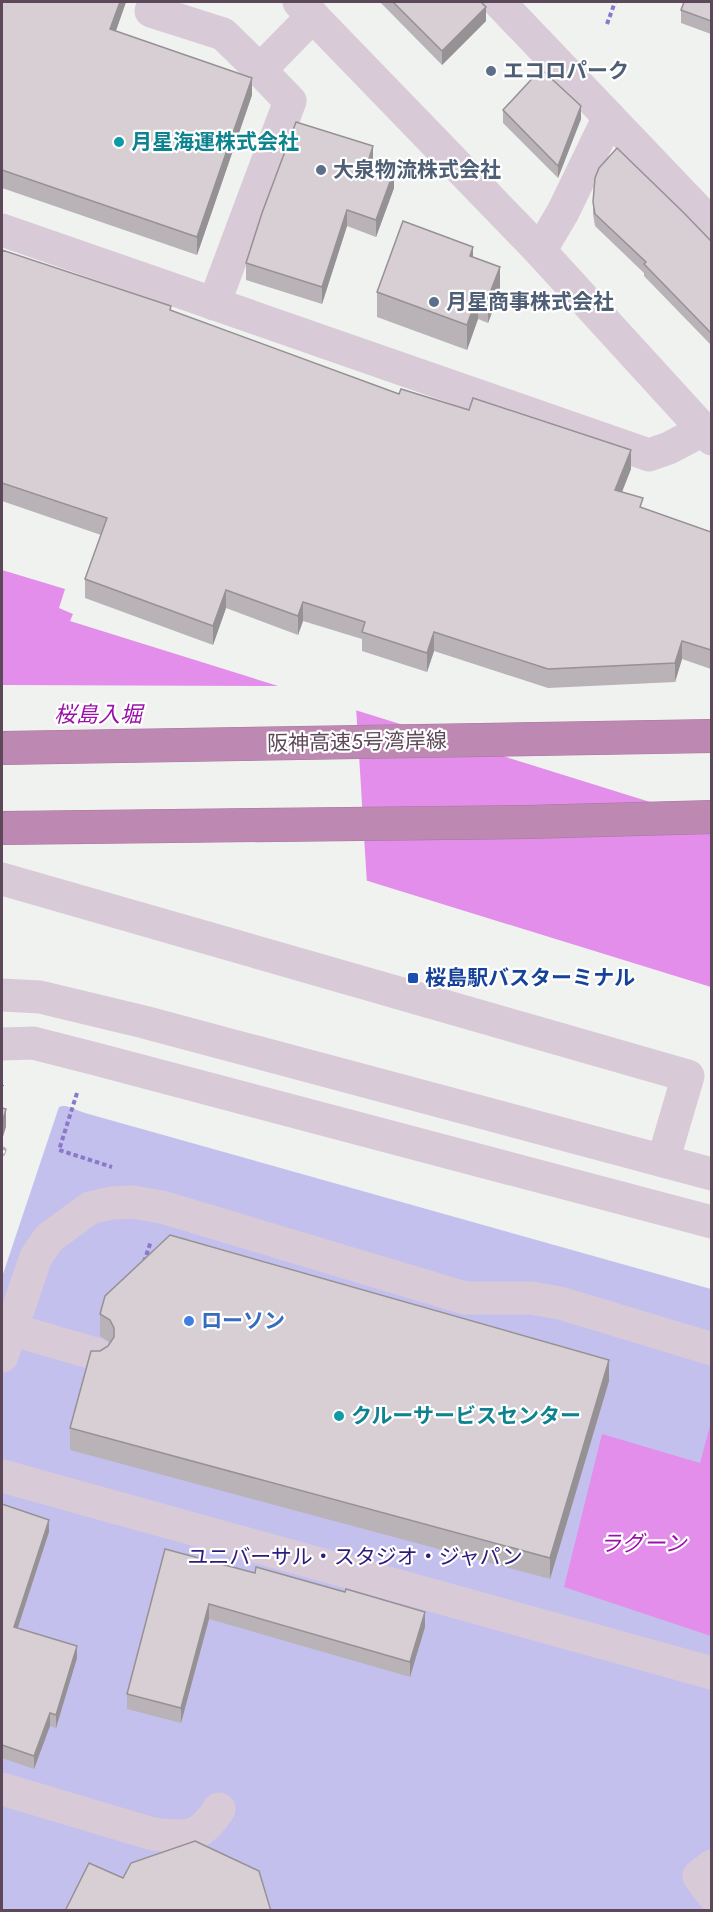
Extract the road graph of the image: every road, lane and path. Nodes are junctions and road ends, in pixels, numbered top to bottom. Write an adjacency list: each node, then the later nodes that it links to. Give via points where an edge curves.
1 (499, 2): 7 (street)
2 (615, 2): 5 (path)
3 (306, 9): 6 (street); 10 (street)
4 (151, 11): 6 (street, via 223,34)
5 (607, 24)
6 (260, 70): 11 (street, via 290,101)
7 (609, 117): 8 (street); 10 (street)
8 (709, 213)
9 (2, 230): 11 (street)
10 (540, 251): 12 (street)
11 (214, 304): 12 (street, via 649,455)
12 (707, 435)
13 (711, 736): 14 (highway, 阪神高速5号湾岸線)
14 (2, 748)
15 (711, 817): 16 (highway)
16 (2, 828)
17 (2, 879): 21 (street, via 688,1076)
18 (2, 995): 21 (street, via 40,997 144,1022)
19 (2, 1044): 24 (street, via 33,1043 82,1055)
20 (77, 1093): 22 (path, via 59,1150)
21 (663, 1161): 23 (street)
22 (118, 1169)
23 (711, 1174)
24 (711, 1222)
25 (151, 1240): 26 (path)
26 (141, 1270)
27 (6, 1342): 28 (street, via 36,1257 49,1238 90,1208 134,1202 465,1298 531,1298 560,1303); 29 (street)
28 (711, 1349)
29 (96, 1354)
30 (2, 1476): 31 (street)
31 (711, 1673)
32 (2, 1789): 33 (street, via 153,1834 178,1837 191,1835 209,1824)
33 (219, 1809)
34 (711, 1866): 35 (street, via 699,1876)
35 (711, 1894)

